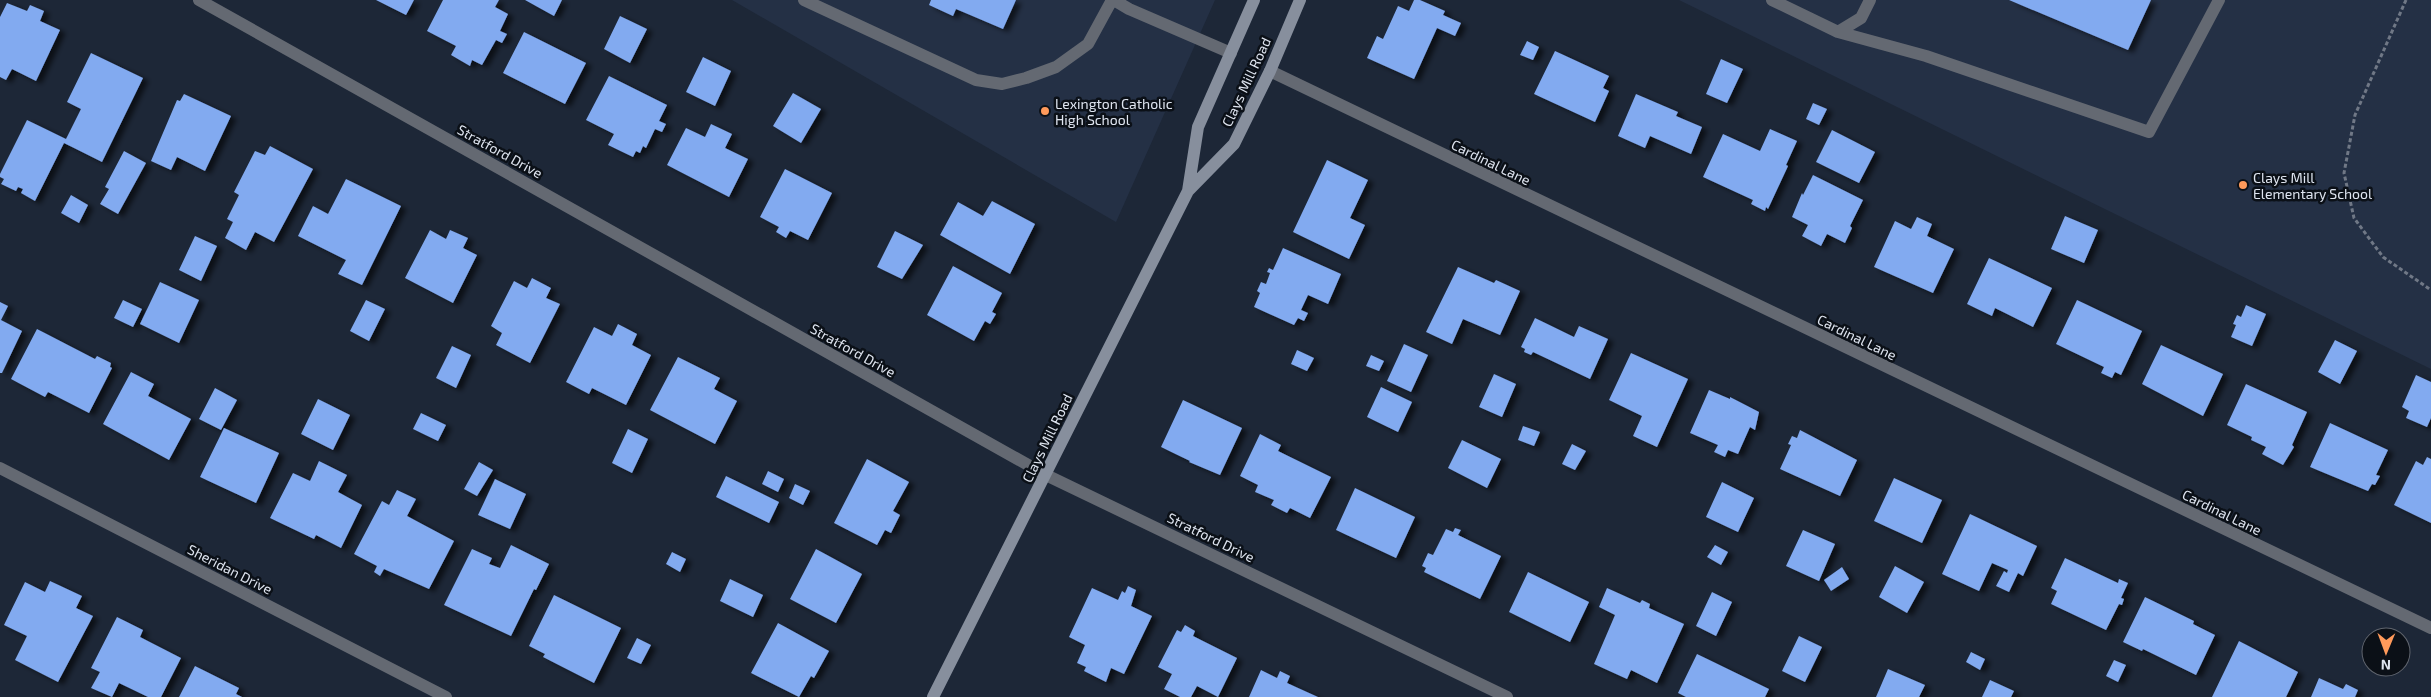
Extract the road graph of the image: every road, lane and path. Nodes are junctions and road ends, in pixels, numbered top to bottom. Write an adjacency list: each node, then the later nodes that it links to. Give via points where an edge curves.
1 (200, 0): 16 (street, Stratford Drive)
2 (804, 0): 3 (street, via 976,80 1002,84 1056,66 1088,44)
3 (1113, 0): 11 (street)
4 (1254, 0): 11 (main road, Clays Mill Road)
5 (1300, 0): 12 (main road, Clays Mill Road)
6 (1772, 0): 10 (street)
7 (1870, 0): 10 (street, via 1861,18)
8 (2219, 0): 10 (street, via 2149,132 1926,56)
9 (2406, 0): 14 (path, via 2355,116 2344,173 2354,218 2377,249 2383,257)
10 (1838, 32)
11 (1231, 53): 13 (main road, Clays Mill Road, via 1198,127)
12 (1270, 71): 13 (main road, Clays Mill Road, via 1234,144); 17 (street, Cardinal Lane)
13 (1188, 192): 16 (main road, Clays Mill Road)
14 (2431, 290)
15 (0, 468): 18 (street, Sheridan Drive)
16 (1046, 474): 19 (main road, Clays Mill Road); 20 (street, Stratford Drive)
17 (2431, 628)
18 (446, 697)
19 (933, 697)
20 (1508, 697)

